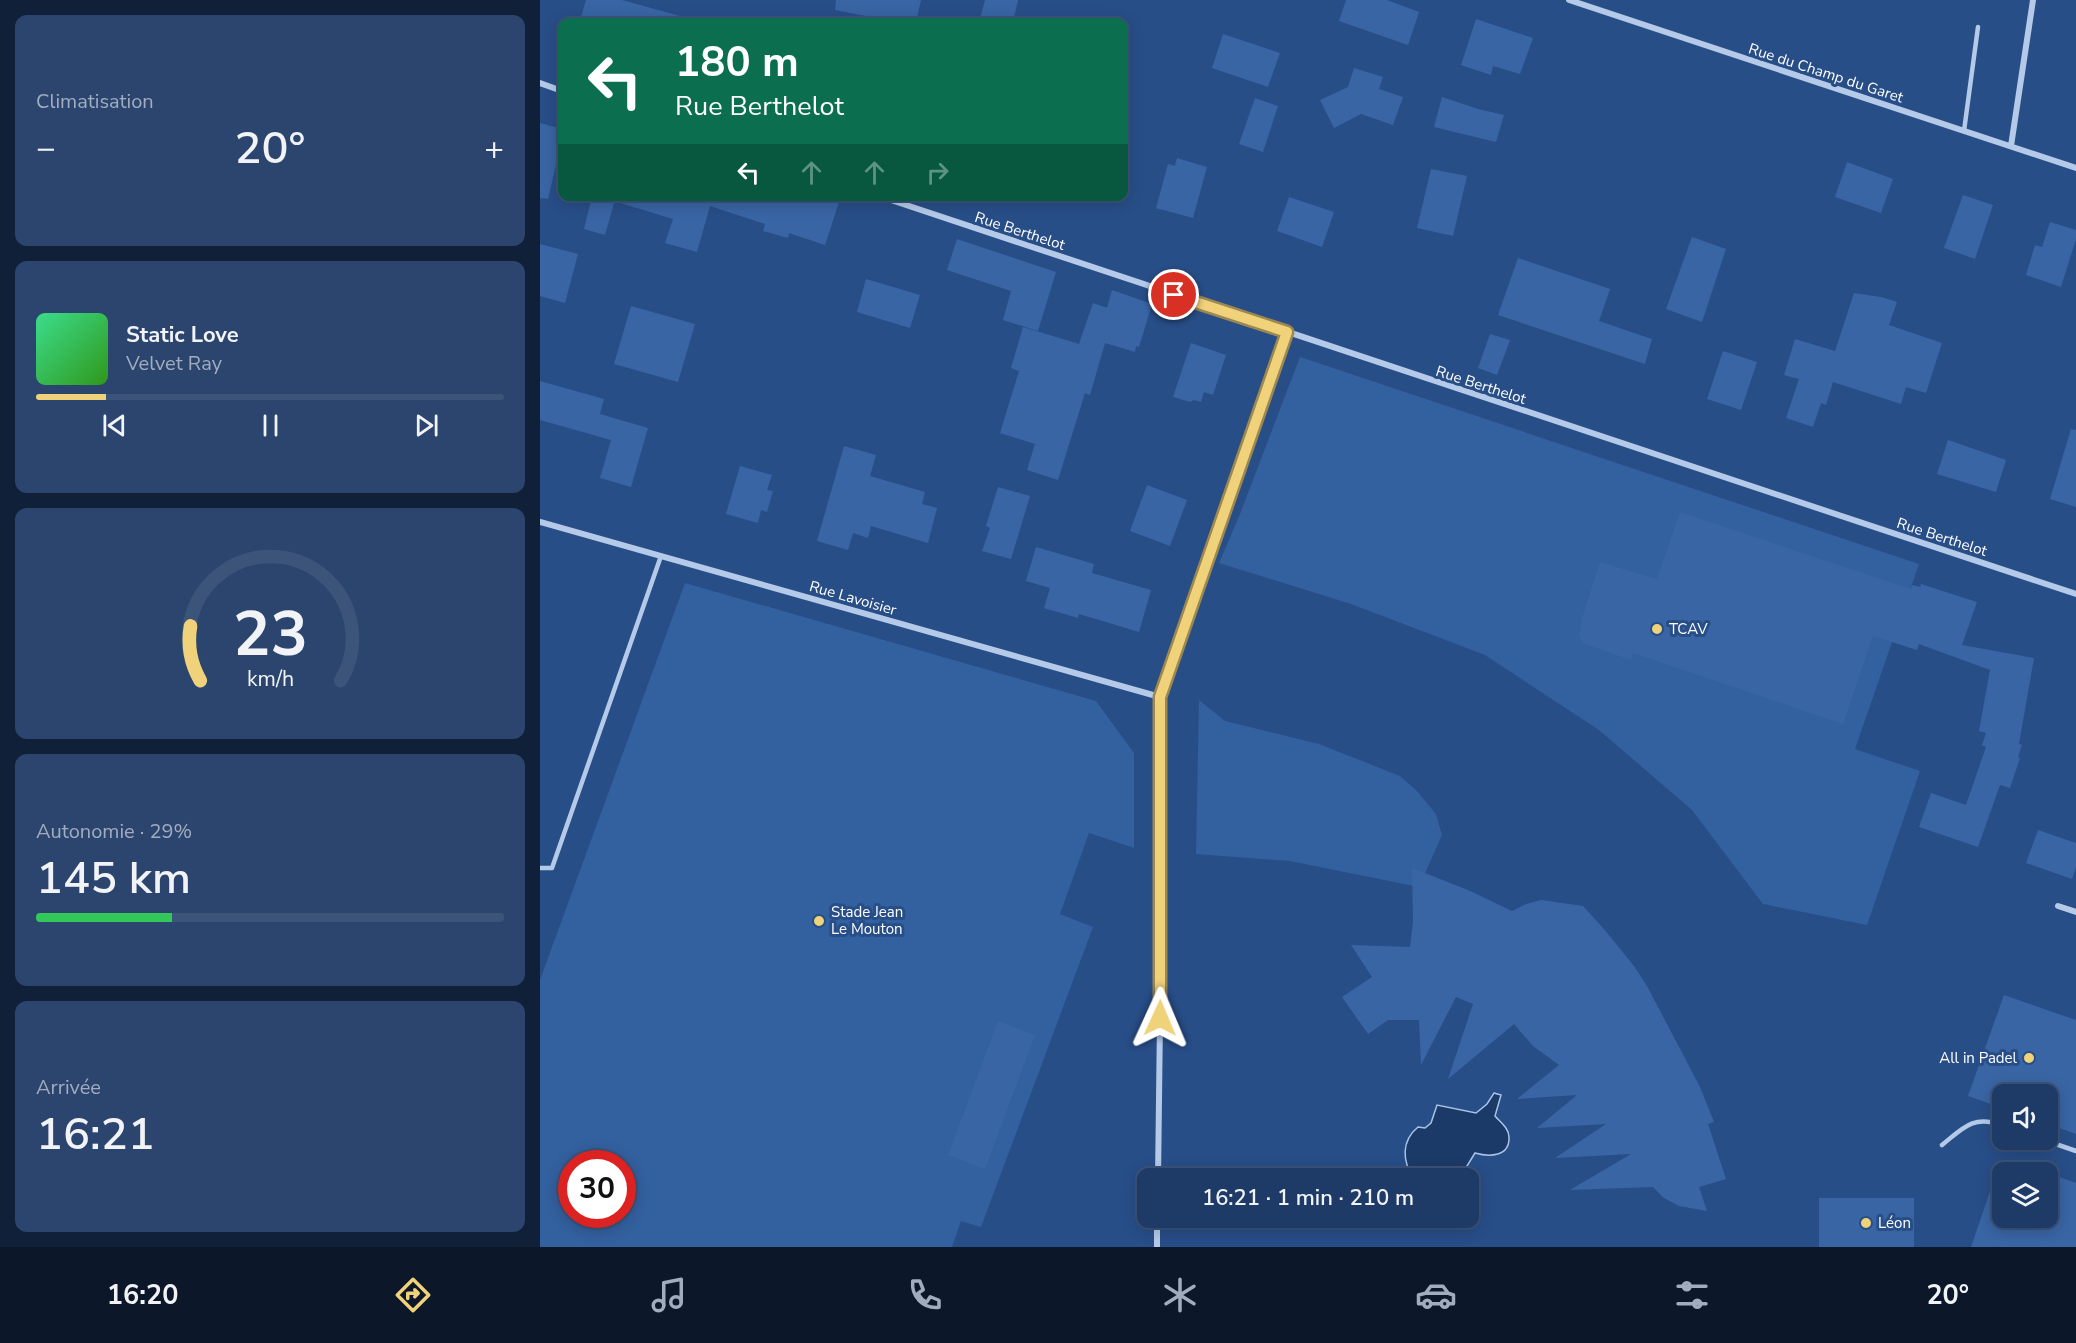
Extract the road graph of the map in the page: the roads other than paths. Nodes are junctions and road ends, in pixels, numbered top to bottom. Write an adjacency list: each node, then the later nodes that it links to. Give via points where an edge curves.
1 (1569, 0): 6 (street, Rue du Champ du Garet)
2 (2033, 0): 7 (street)
3 (1978, 27): 6 (lane)
4 (540, 83): 5 (street)
5 (558, 90)
6 (1964, 131): 7 (street, Rue du Champ du Garet)
7 (2011, 147): 8 (street, Rue du Champ du Garet)
8 (2076, 168)
9 (894, 201): 10 (street, Rue Berthelot)
10 (1287, 332): 13 (street, Rue Berthelot); 14 (street)
11 (540, 522): 12 (street, Rue Lavoisier)
12 (661, 556): 14 (street, Rue Lavoisier); 15 (lane, via 552,867)
13 (2076, 594)
14 (1160, 697): 22 (street)
15 (540, 868)
16 (2058, 906): 17 (street)
17 (2076, 912)
18 (1992, 1121): 19 (lane, via 1969,1123)
19 (1942, 1144)
20 (2058, 1145): 21 (lane)
21 (2076, 1151)
22 (1158, 1168)
23 (1157, 1228): 24 (street)
24 (1157, 1247)

